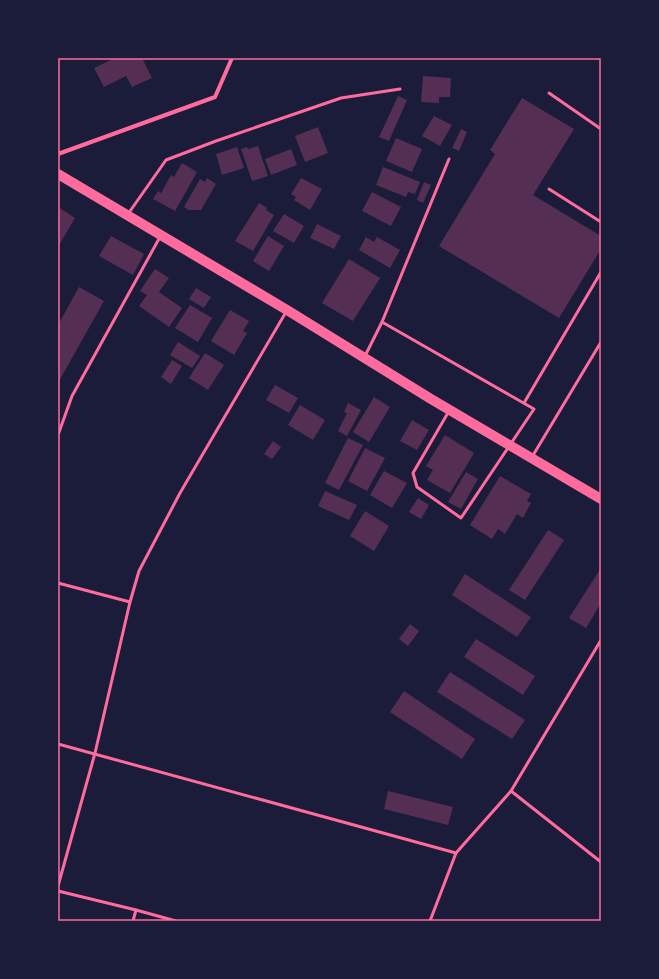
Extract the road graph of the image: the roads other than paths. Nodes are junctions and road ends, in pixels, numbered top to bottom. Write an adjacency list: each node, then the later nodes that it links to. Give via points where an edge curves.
1 (232, 58): 5 (street, via 215,97)
2 (400, 88): 9 (lane, via 341,98 166,160)
3 (549, 93): 4 (lane)
4 (601, 129)
5 (58, 154)
6 (449, 159): 14 (lane)
7 (58, 174): 9 (main road)
8 (549, 189): 10 (lane)
9 (127, 215): 11 (main road)
10 (601, 222)
11 (161, 235): 13 (main road); 19 (lane, via 72,396)
12 (601, 272): 17 (lane)
13 (287, 310): 16 (main road); 24 (lane, via 180,493 139,571)
14 (382, 322): 16 (lane); 17 (lane)
15 (601, 342): 21 (lane)
16 (365, 358): 18 (main road)
17 (524, 403): 20 (lane, via 534,409)
18 (450, 410): 20 (main road); 20 (lane, via 413,473 417,487 461,518)
19 (58, 435)
20 (510, 445): 21 (main road)
21 (532, 458): 22 (main road)
22 (601, 499)
23 (58, 583): 24 (lane)
24 (130, 602): 27 (lane)
25 (601, 640): 28 (lane)
26 (58, 744): 27 (lane)
27 (95, 753): 29 (lane); 31 (lane)
28 (511, 791): 29 (lane); 30 (lane)
29 (456, 853): 36 (lane)
30 (601, 862)
31 (58, 886)
32 (58, 890): 33 (lane)
33 (136, 910): 34 (lane); 35 (lane)
34 (133, 921)
35 (176, 921)
36 (430, 921)

